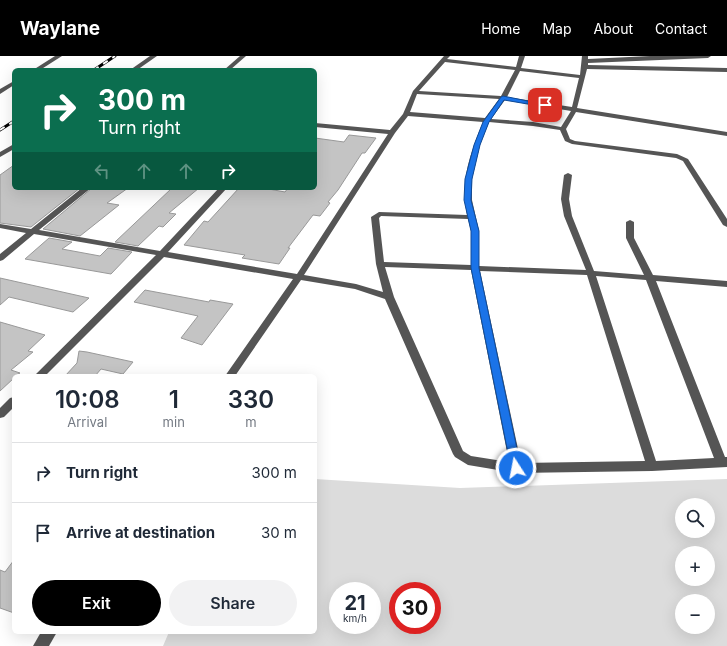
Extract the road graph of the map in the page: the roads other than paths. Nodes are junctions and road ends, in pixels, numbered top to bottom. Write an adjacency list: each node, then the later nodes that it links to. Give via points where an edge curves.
1 (59, 56): 10 (street)
2 (154, 56): 11 (street)
3 (243, 56): 12 (street)
4 (522, 56): 13 (street)
5 (708, 56): 6 (street)
6 (654, 57): 8 (street)
7 (445, 58): 13 (street); 18 (street)
8 (585, 58): 9 (street)
9 (585, 67): 14 (street); 15 (street)
10 (39, 68)
11 (136, 68)
12 (229, 68)
13 (518, 70): 15 (street); 19 (street)
14 (727, 70)
15 (581, 77): 20 (street)
16 (12, 85): 17 (street)
17 (0, 92)
18 (415, 92): 19 (street); 21 (street)
19 (503, 98): 20 (street); 22 (street)
20 (574, 110): 24 (street); 26 (street)
21 (406, 114): 22 (street); 25 (street)
22 (486, 122): 24 (street, via 533,124); 32 (street, via 468,179 468,200)
23 (317, 125): 25 (street)
24 (563, 129): 34 (street, via 567,140 574,143 677,156 686,160)
25 (392, 132): 42 (street)
26 (727, 134)
27 (12, 147): 28 (street)
28 (0, 155)
29 (568, 175): 41 (street, via 564,199 568,216)
30 (85, 190): 36 (street)
31 (221, 190): 37 (street)
32 (472, 216): 39 (street, via 379,214 375,218); 40 (street, via 475,231)
33 (630, 222): 43 (street, via 630,238)
34 (727, 225)
35 (0, 226): 36 (street)
36 (34, 232): 37 (street); 38 (street)
37 (162, 254): 42 (street); 46 (street)
38 (0, 258)
39 (380, 264): 40 (street); 45 (street)
40 (475, 268): 41 (street); 52 (street)
41 (591, 273): 43 (street); 51 (street)
42 (299, 277): 45 (street, via 356,287); 47 (street)
43 (650, 278): 44 (street); 50 (street)
44 (727, 284)
45 (389, 297): 52 (street, via 459,454 468,460)
46 (41, 374)
47 (231, 374)
48 (12, 402): 49 (street)
49 (0, 414)
50 (724, 462): 51 (street)
51 (652, 466): 52 (street)
52 (516, 468)
53 (49, 634): 54 (street)
54 (40, 646)

